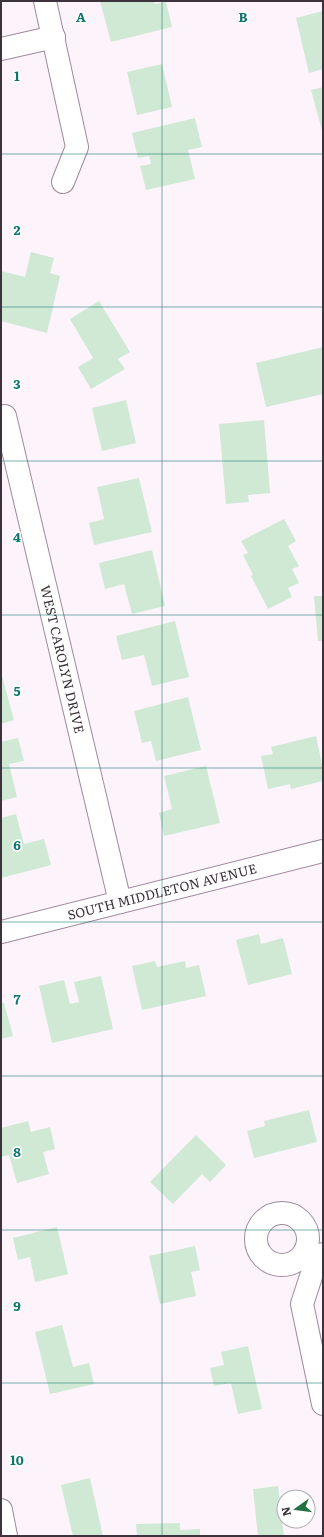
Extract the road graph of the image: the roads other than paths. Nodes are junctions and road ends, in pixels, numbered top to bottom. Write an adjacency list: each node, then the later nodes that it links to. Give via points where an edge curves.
1 (45, 1): 2 (street)
2 (54, 37): 3 (street); 4 (street, via 77,147)
3 (1, 49)
4 (63, 182)
5 (5, 416): 7 (street, WEST CAROLYN DRIVE)
6 (323, 851): 7 (street, SOUTH MIDDLETON AVENUE)
7 (120, 902): 8 (street, SOUTH MIDDLETON AVENUE)
8 (1, 932)
9 (315, 1255): 10 (street, via 302,1304)
10 (323, 1404)
11 (1, 1510): 12 (street)
12 (6, 1536)

